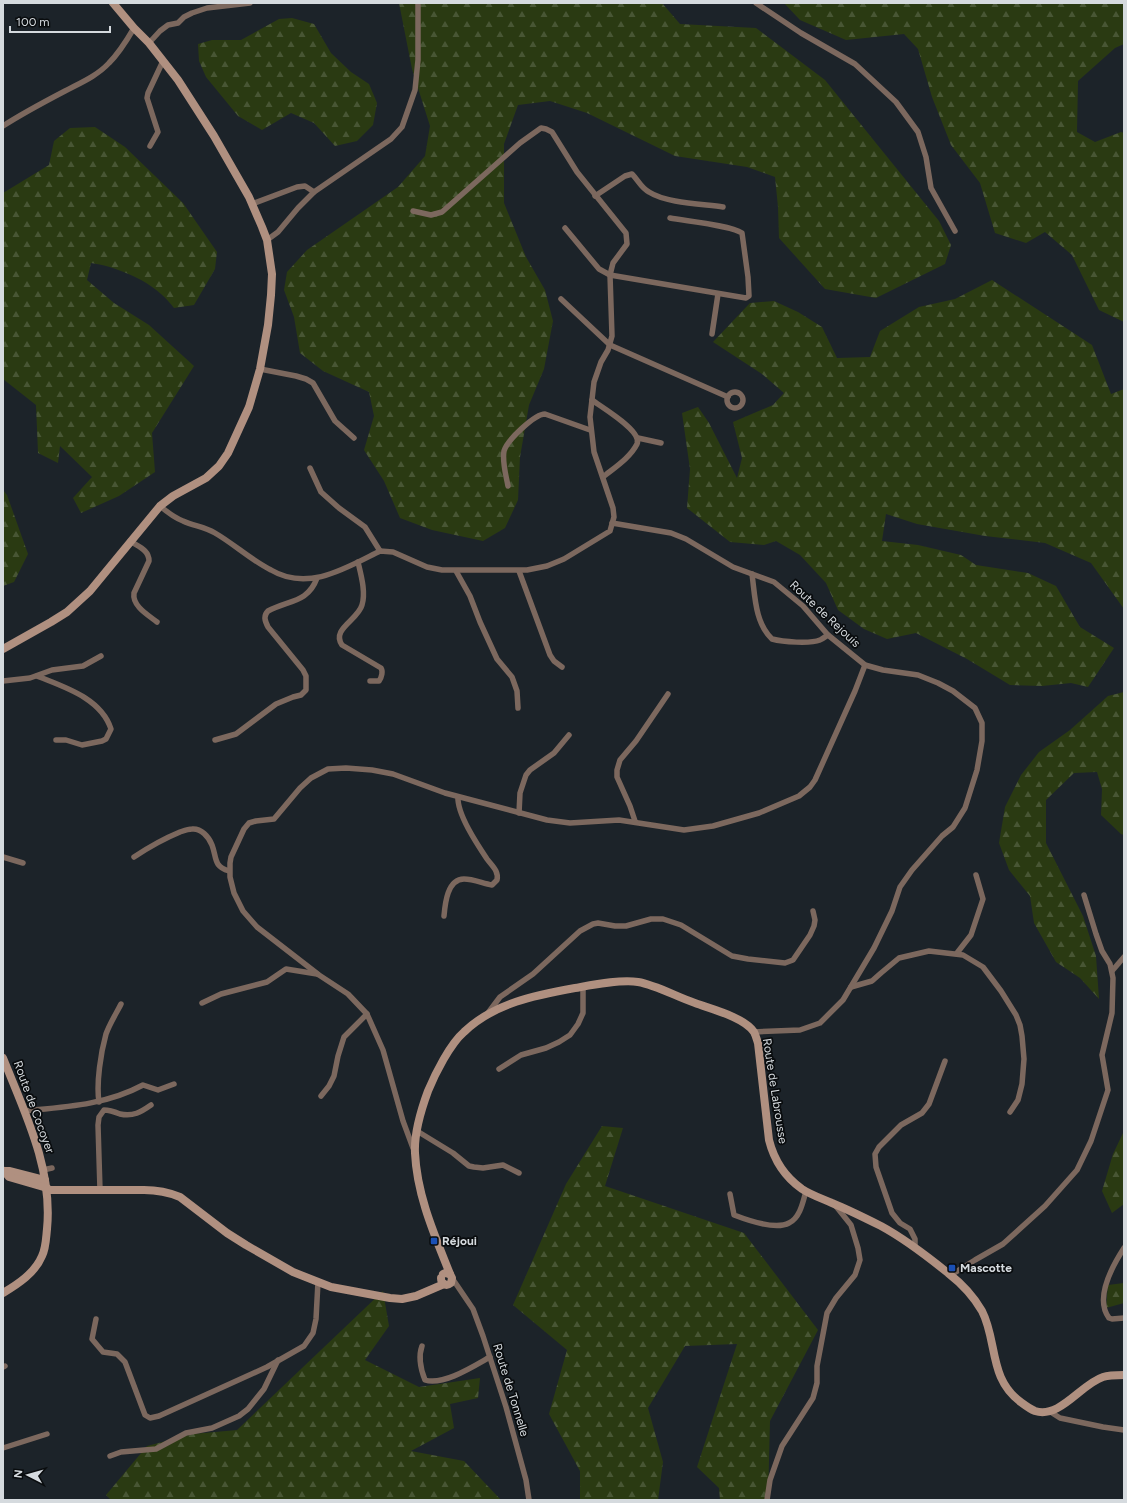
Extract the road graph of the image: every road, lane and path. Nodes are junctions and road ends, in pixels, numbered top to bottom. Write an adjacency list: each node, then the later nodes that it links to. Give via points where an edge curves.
1 (113, 3): 5 (street)
2 (250, 3): 6 (street, via 207,8 192,13 178,23 168,25)
3 (418, 3): 10 (street, via 415,90 402,127 391,139)
4 (756, 3): 17 (street, via 855,64 896,102 918,132 926,157 931,188)
5 (134, 28): 6 (street); 8 (street, via 109,64)
6 (149, 43): 7 (street)
7 (163, 61): 9 (street, via 147,98 158,132); 12 (street, via 201,114)
8 (3, 126)
9 (150, 146)
10 (314, 192): 12 (street, via 305,186 297,187); 18 (street, via 278,232)
11 (595, 196): 13 (street, via 632,174 648,192 661,198); 14 (street, via 552,132 541,128 520,143 442,212 431,215); 19 (street, via 626,233 627,244 613,263)
12 (252, 204): 18 (street)
13 (723, 207)
14 (413, 211)
15 (670, 218): 20 (street, via 742,233 748,296 746,298)
16 (565, 228): 19 (street, via 599,269)
17 (955, 231)
18 (267, 240): 24 (street, via 272,295)
19 (610, 275): 20 (street); 23 (street)
20 (718, 294): 22 (street)
21 (562, 299): 23 (street)
22 (712, 334)
23 (610, 345): 25 (street); 26 (street, via 596,377)
24 (260, 369): 28 (street, via 296,376 313,383 335,421); 34 (street, via 249,407 228,453 219,466 206,478)
25 (728, 397)
26 (592, 400): 27 (street); 29 (street, via 622,421)
27 (590, 430): 32 (street, via 594,452); 33 (street, via 545,414 538,415 506,447 504,453)
28 (354, 438)
29 (638, 438): 30 (street); 32 (street, via 630,452)
30 (661, 443)
31 (310, 468): 37 (street, via 321,492 365,527)
32 (603, 477): 35 (street, via 613,508)
33 (508, 486)
34 (160, 506): 36 (street); 42 (street, via 182,521 214,532 277,574 296,579)
35 (612, 523): 40 (street, via 607,533 564,560); 41 (street, Route de Rejouis, via 671,533)
36 (130, 542): 43 (street, via 147,552 149,556 133,598 135,603); 45 (street, via 90,591 72,608)
37 (380, 551): 38 (street); 39 (street, via 393,552 433,569)
38 (358, 562): 42 (street); 51 (street, via 362,606 342,629 339,641 381,668 379,681)
39 (456, 571): 40 (street); 53 (street, via 470,596 497,659 512,677 517,691)
40 (519, 571): 48 (street, via 550,655 554,662)
41 (752, 574): 44 (street, Route de Rejouis, via 774,582 788,593); 44 (street, via 760,620 772,638 814,641)
42 (317, 578): 56 (street, via 308,594 268,611 264,620 303,670 306,676 306,690 301,695 276,704 236,734)
43 (157, 622)
44 (828, 635): 47 (street, Route de Rejouis)
45 (3, 648)
46 (101, 656): 49 (street, via 87,665 52,670)
47 (865, 665): 59 (street, via 815,780 799,796 759,813 703,828 684,830); 73 (street, Route de Rejouis, via 918,675 953,691 975,708 982,723 982,741 974,783 965,808 953,827 942,836 900,887 877,942)
48 (562, 667)
49 (38, 676): 50 (street); 55 (street, via 76,692 92,703 109,722 111,729 102,741 82,745)
50 (3, 681)
51 (370, 681)
52 (668, 694): 59 (street, via 620,760 617,770)
53 (518, 708)
54 (570, 735): 58 (street, via 554,753 526,775 520,793)
55 (56, 740)
56 (215, 740)
57 (458, 797): 58 (street); 63 (street, via 392,774 372,770 328,769 311,778 300,788 274,819 249,823 231,856); 67 (street, via 464,819 498,876 492,885 458,880 445,899)
58 (519, 813): 59 (street, via 570,823)
59 (635, 821)
60 (3, 857): 62 (street)
61 (134, 857): 63 (street, via 153,844 191,828 207,836 213,846 218,865)
62 (23, 863)
63 (230, 871): 71 (street, via 234,893 249,919)
64 (976, 875): 68 (street, via 983,899 971,935)
65 (1084, 894): 70 (street, via 1102,951)
66 (813, 911): 77 (street, via 815,920 810,935 793,960 785,963 732,956 681,925 663,919 651,919 626,926 593,924 580,931 533,974 500,997)
67 (444, 916)
68 (957, 953): 73 (street, via 928,951 900,958 872,981); 87 (street, via 988,972 1020,1025 1024,1073 1018,1100)
69 (1124, 957): 70 (street)
70 (1112, 971): 102 (street, via 1112,1013 1102,1055 1108,1090 1091,1141 1077,1170 1045,1206 1003,1244)
71 (319, 975): 74 (street, via 286,969 267,982 221,994); 76 (street, via 348,994)
72 (583, 987): 77 (street, Route de Labrousse, via 545,993 515,1002); 78 (street, Route de Labrousse, via 628,982 646,984 727,1015 742,1022); 81 (street, via 583,1013 570,1035 546,1048 521,1054)
73 (851, 987): 78 (street, Route de Rejouis, via 843,1000 820,1023 800,1030)
74 (202, 1003)
75 (121, 1004): 84 (street, via 106,1034 99,1076)
76 (367, 1014): 83 (street, via 344,1037 334,1076); 89 (street, via 383,1050 403,1121)
77 (487, 1015): 88 (street, Route de Labrousse, via 463,1032 433,1078)
78 (754, 1032): 97 (street, Route de Labrousse, via 758,1044 767,1126 773,1155 790,1179)
79 (3, 1058): 86 (street, Route de Cocoyer)
80 (946, 1061): 100 (street, via 922,1113 901,1125 875,1154 876,1167 892,1214 910,1229 915,1239)
81 (499, 1069)
82 (174, 1084): 84 (street, via 158,1090 144,1085)
83 (321, 1096)
84 (99, 1102): 86 (street)
85 (151, 1105): 96 (street, via 133,1115 108,1110 101,1112 98,1125)
86 (24, 1111): 91 (street, Route de Cocoyer)
87 (1010, 1112)
88 (417, 1131): 89 (street, Route de Labrousse); 93 (street, via 474,1167 503,1165)
89 (415, 1152): 103 (street, Route de Labrousse, via 421,1190 430,1225 445,1260)
90 (52, 1168): 91 (street)
91 (43, 1169): 94 (street); 95 (street, Route de Cocoyer)
92 (3, 1171): 94 (street); 95 (street, via 9,1177)
93 (519, 1173)
94 (29, 1176): 95 (street)
95 (46, 1186): 96 (street, Route de Labrousse); 105 (street, Route de Cocoyer, via 48,1221 42,1257 19,1284)
96 (100, 1190): 104 (street, Route de Labrousse, via 156,1190 173,1194 246,1245 293,1272)
97 (806, 1192): 98 (street, via 795,1218 788,1224 774,1225 734,1215); 99 (street, Route de Labrousse)
98 (730, 1194)
99 (834, 1204): 100 (street, Route de Labrousse, via 882,1227); 118 (street, via 851,1225 860,1260 855,1275 827,1313 817,1366 816,1391 782,1446 770,1480)
100 (915, 1247): 102 (street, Route de Labrousse)
101 (1124, 1248): 106 (street, via 1114,1263 1104,1289 1104,1307 1109,1318)
102 (951, 1275): 112 (street, Route de Labrousse, via 972,1296 982,1311 997,1367 1005,1386 1016,1399 1028,1407 1036,1411)
103 (447, 1279): 104 (street, Route de Labrousse, via 416,1296 397,1299 331,1287); 109 (street, Route de Tonnelle, via 461,1290 473,1309)
104 (318, 1282): 110 (street, via 313,1333 304,1346)
105 (3, 1293)
106 (1124, 1318)
107 (96, 1319): 110 (street, via 92,1339 103,1352 116,1354 125,1362 145,1415 150,1418)
108 (422, 1346): 109 (street, via 420,1360 423,1374 425,1380 430,1382 455,1375)
109 (490, 1357): 117 (street, Route de Tonnelle, via 506,1407)
110 (278, 1360): 116 (street, via 264,1389 239,1416 212,1428 186,1433 156,1449 121,1452)
111 (1124, 1375): 112 (street, via 1103,1377)
112 (1049, 1411): 113 (street, via 1060,1418)
113 (1124, 1430)
114 (48, 1434): 115 (street)
115 (3, 1448)
116 (110, 1456)
117 (529, 1500)
118 (767, 1500)

